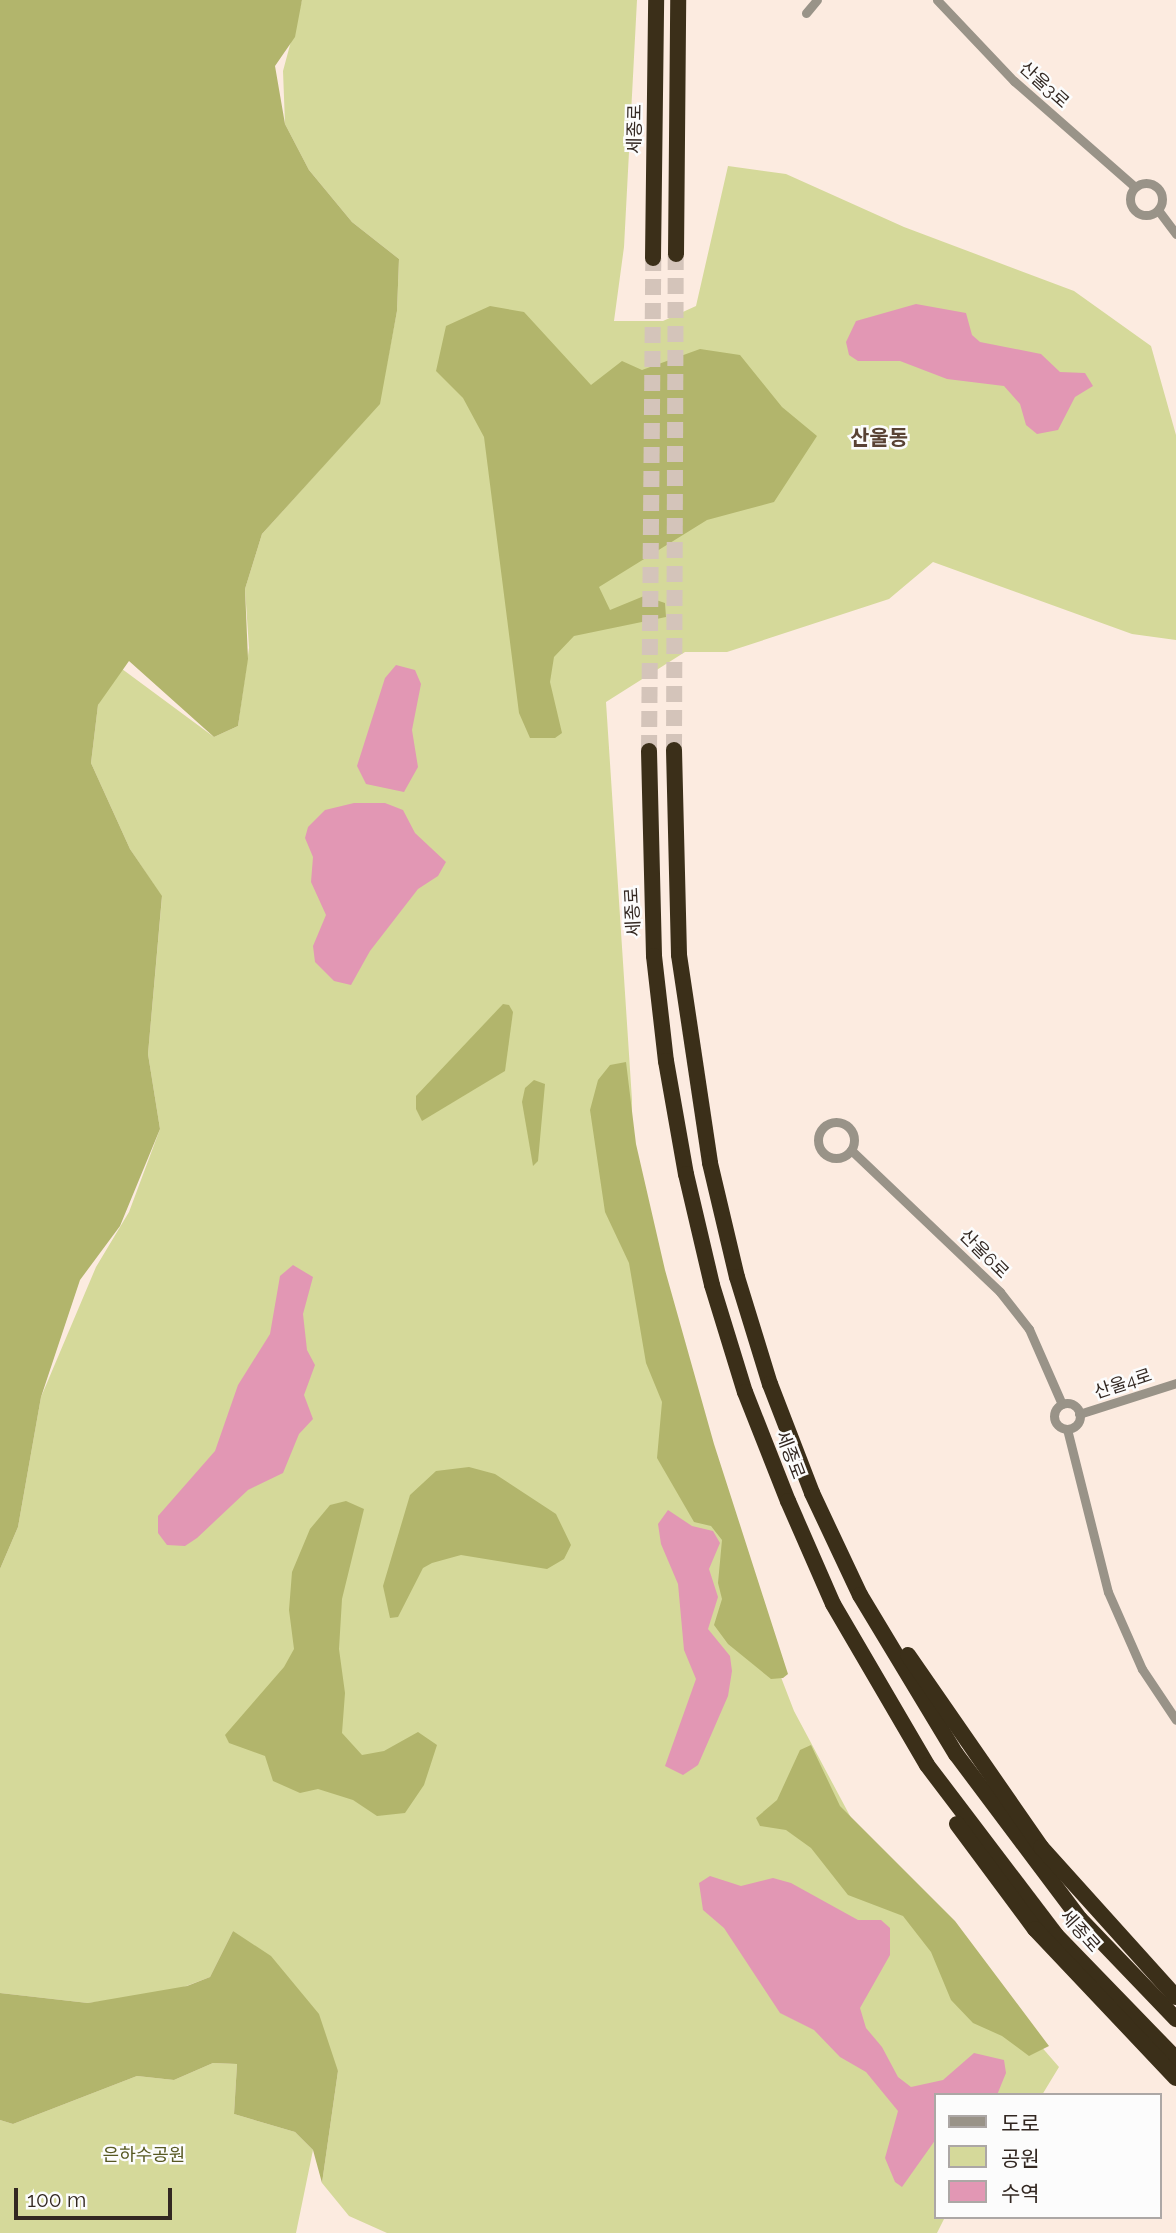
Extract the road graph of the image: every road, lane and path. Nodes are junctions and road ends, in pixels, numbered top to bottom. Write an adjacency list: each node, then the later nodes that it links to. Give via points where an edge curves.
1 (656, 0): 10 (highway, 세종로)
2 (678, 0): 9 (highway)
3 (817, 0): 5 (street)
4 (937, 0): 6 (street, 산울3로, via 1014,81)
5 (806, 13)
6 (1135, 187): 7 (street, via 1147,183 1156,187 1162,201); 7 (street, via 1129,200 1133,211 1143,216)
7 (1158, 210): 8 (street)
8 (1176, 234)
9 (676, 254)
10 (653, 258)
11 (674, 750): 18 (highway, 세종로, via 679,955 710,1163 751,1324)
12 (649, 751): 19 (highway, 세종로, via 654,956 686,1174 712,1285 745,1392)
13 (851, 1150): 13 (street, via 855,1139 846,1124 834,1121 820,1132 821,1149 830,1157); 15 (street, 산울6로, via 1000,1292 1029,1329)
14 (1176, 1383): 16 (street, 산울4로)
15 (1062, 1404): 16 (street, via 1073,1404); 17 (street, via 1054,1411 1054,1420)
16 (1079, 1414): 17 (street, via 1075,1426)
17 (1067, 1429): 20 (street, via 1108,1592 1142,1669)
18 (812, 1493): 21 (highway, via 893,1632 1041,1847); 22 (highway, 세종로, via 860,1595 956,1754 1080,1919)
19 (788, 1501): 23 (highway, 세종로, via 833,1604 927,1765 1056,1935); 24 (highway, via 822,1595 846,1645 909,1753 985,1866 1035,1929)
20 (1176, 1720)
21 (1176, 1997)
22 (1176, 2019)
23 (1176, 2059)
24 (1176, 2078)

